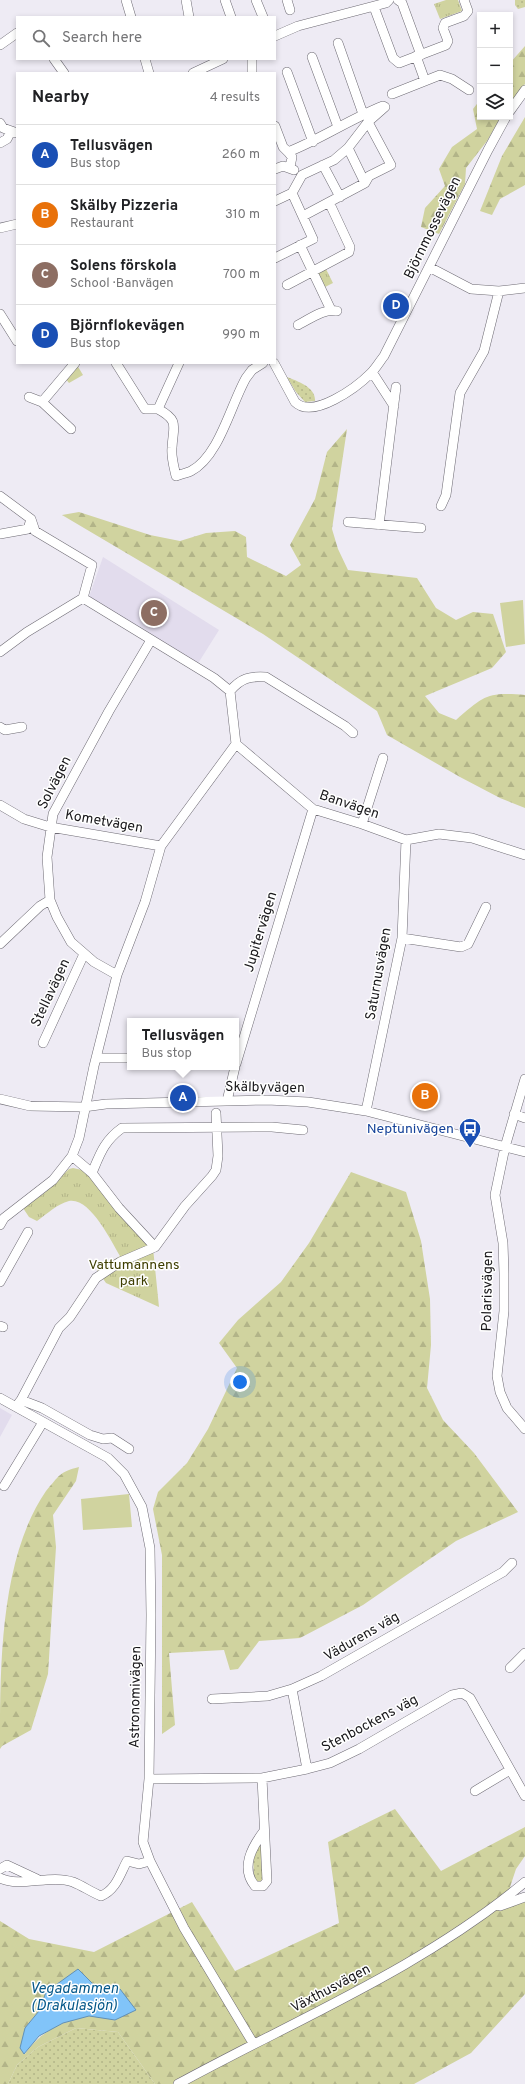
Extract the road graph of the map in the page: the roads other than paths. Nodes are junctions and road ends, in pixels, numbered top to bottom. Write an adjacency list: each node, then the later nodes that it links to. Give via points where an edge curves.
1 (126, 0): 12 (street)
2 (186, 0): 13 (street)
3 (225, 0): 14 (street)
4 (256, 0): 15 (street)
5 (287, 0): 11 (street)
6 (364, 0): 10 (street)
7 (389, 0): 10 (street)
8 (398, 0): 20 (street, via 402,3)
9 (464, 0): 20 (street, via 468,11 464,16 445,23 448,42 446,45)
10 (371, 8): 17 (street, via 298,26); 20 (street, via 393,58 399,63)
11 (290, 10)
12 (131, 16)
13 (189, 16)
14 (231, 16)
15 (263, 16)
16 (16, 34): 19 (street)
17 (276, 36)
18 (338, 43): 37 (street)
19 (0, 45)
20 (418, 55): 32 (street)
21 (312, 57): 41 (street)
22 (55, 60): 27 (street)
23 (145, 60): 28 (street)
24 (219, 60): 26 (street)
25 (252, 60): 30 (street)
26 (202, 64): 29 (street)
27 (63, 72)
28 (149, 72)
29 (194, 72)
30 (252, 72)
31 (287, 72): 44 (street)
32 (425, 81): 33 (street, via 440,76 452,79); 35 (street)
33 (469, 90)
34 (525, 90): 36 (street)
35 (392, 94)
36 (513, 107)
37 (363, 114): 39 (street, via 385,107); 41 (street)
38 (504, 120): 62 (street, Björnmossevägen)
39 (368, 122): 46 (street); 52 (street, via 391,165 370,176)
40 (0, 123): 43 (street, via 4,128)
41 (338, 127): 44 (street)
42 (276, 128): 47 (street)
43 (14, 132): 45 (street)
44 (313, 142): 47 (street)
45 (0, 143)
46 (348, 148): 48 (street); 52 (street)
47 (288, 152): 49 (street, via 292,157)
48 (323, 165): 51 (street); 54 (street)
49 (290, 167): 50 (street); 51 (street)
50 (276, 169)
51 (302, 175): 53 (street)
52 (365, 183): 54 (street)
53 (292, 193): 55 (street); 57 (street)
54 (340, 197): 56 (street)
55 (276, 201)
56 (329, 202): 57 (street); 63 (street, via 350,247 349,252)
57 (302, 216): 60 (street, via 314,239)
58 (16, 224): 59 (street)
59 (0, 228)
60 (300, 245): 61 (street); 63 (street)
61 (276, 254)
62 (429, 268): 66 (street, via 471,289); 75 (street, Björnmossevägen, via 384,356)
63 (312, 271): 64 (street); 68 (street, via 334,310)
64 (287, 284)
65 (525, 288): 66 (street)
66 (499, 291): 83 (street, via 484,351 460,393 446,495)
67 (0, 314): 69 (street)
68 (298, 325)
69 (16, 339)
70 (74, 364): 78 (street)
71 (117, 364): 80 (street, via 145,409)
72 (179, 364): 80 (street)
73 (261, 364): 80 (street, via 246,378 212,449 204,461 191,471 176,476 172,455 174,421 170,415)
74 (275, 364): 75 (street, Björnmossevägen, via 295,402 314,408 348,390)
75 (372, 372): 79 (street)
76 (396, 387): 79 (street)
77 (30, 397): 78 (street)
78 (42, 402): 81 (street)
79 (394, 406): 86 (street)
80 (158, 408)
81 (71, 428)
82 (0, 496): 84 (street)
83 (441, 506)
84 (31, 519): 88 (street, via 28,529); 89 (street, via 35,531 92,564)
85 (348, 522): 86 (street)
86 (379, 525): 87 (street)
87 (421, 528)
88 (0, 534)
89 (83, 598): 90 (street); 91 (street, via 27,632)
90 (151, 640): 92 (street); 101 (street, Solvägen, via 57,807)
91 (0, 652)
92 (230, 690): 95 (street, via 250,676 266,677 346,726); 96 (street)
93 (22, 726): 94 (street, via 5,730)
94 (0, 727)
95 (353, 733)
96 (236, 744): 99 (street, Banvägen); 103 (street)
97 (383, 758): 100 (street)
98 (0, 805): 101 (street, Kometvägen, via 24,819)
99 (313, 809): 100 (street, Banvägen); 112 (street, Jupitervägen)
100 (362, 824): 102 (street, Banvägen)
101 (50, 827): 103 (street, Kometvägen); 105 (street, Solvägen, via 47,857)
102 (406, 840): 104 (street, via 439,834 459,836); 107 (street, Saturnusvägen)
103 (161, 846): 110 (street, via 145,902)
104 (525, 855)
105 (50, 900): 108 (street, via 40,906); 109 (street, Solvägen, via 71,942)
106 (486, 907): 107 (street, via 468,944 461,947)
107 (402, 938): 120 (street, Saturnusvägen)
108 (0, 944)
109 (84, 954): 110 (street, Solvägen); 111 (street, Stellavägen)
110 (117, 974): 113 (street)
111 (43, 1043)
112 (239, 1046)
113 (96, 1058): 114 (street); 119 (street)
114 (127, 1058)
115 (234, 1070): 118 (street)
116 (525, 1079): 122 (street)
117 (0, 1099): 119 (street, Skälbyvägen, via 30,1106)
118 (227, 1101): 119 (street, Skälbyvägen, via 106,1104); 120 (street, Skälbyvägen, via 308,1102)
119 (84, 1107): 128 (street, via 79,1138)
120 (366, 1111): 126 (street, Skälbyvägen)
121 (216, 1114): 124 (street)
122 (514, 1114): 123 (street); 126 (street)
123 (525, 1118)
124 (218, 1127): 125 (street); 129 (street, via 122,1128 110,1137 104,1146); 132 (street, via 216,1170)
125 (303, 1130)
126 (505, 1147): 127 (street, Skälbyvägen); 137 (street, Polarisvägen, via 495,1195 503,1243 504,1273 504,1311 497,1376 507,1408)
127 (525, 1152)
128 (72, 1156): 129 (street); 130 (street, via 53,1180 4,1218)
129 (92, 1173): 132 (street, via 119,1208)
130 (0, 1225)
131 (28, 1232): 133 (street)
132 (155, 1247): 135 (street, via 120,1262 96,1278 59,1328)
133 (0, 1282)
134 (0, 1398): 135 (street, Astronomivägen)
135 (18, 1403): 136 (street, Astronomivägen); 138 (street, via 42,1408 90,1434 103,1439 112,1438)
136 (43, 1422): 139 (street); 148 (street, Astronomivägen, via 108,1458 124,1474 142,1507 150,1548)
137 (525, 1429)
138 (129, 1449)
139 (4, 1486)
140 (512, 1563): 143 (street, Vädurens väg, via 503,1572 379,1644)
141 (525, 1653): 142 (street)
142 (510, 1668)
143 (292, 1689): 144 (street, Vädurens väg, via 268,1696); 145 (street)
144 (212, 1699)
145 (307, 1769): 146 (street, Stenbockens väg, via 330,1763 359,1749 452,1695 462,1693 470,1698); 147 (street, Stenbockens väg)
146 (510, 1770): 149 (street); 150 (street, Stenbockens väg)
147 (262, 1778): 148 (street, Stenbockens väg); 151 (street)
148 (149, 1780): 152 (street, Astronomivägen, via 143,1842)
149 (475, 1791)
150 (525, 1796)
151 (264, 1830): 151 (street, via 252,1847 248,1859 250,1880 255,1886 263,1886 267,1881)
152 (150, 1861): 155 (street, via 139,1864 127,1861 109,1893 101,1896 73,1882); 159 (street, Astronomivägen, via 184,1928)
153 (2, 1866): 155 (street)
154 (0, 1878): 155 (street, via 9,1882)
155 (38, 1880)
156 (525, 1882): 158 (street, Växthusvägen)
157 (525, 1896): 158 (street, Växthusvägen)
158 (492, 1910): 159 (street, Växthusvägen, via 366,1987)
159 (253, 2043): 160 (street, Växthusvägen)
160 (178, 2084)

